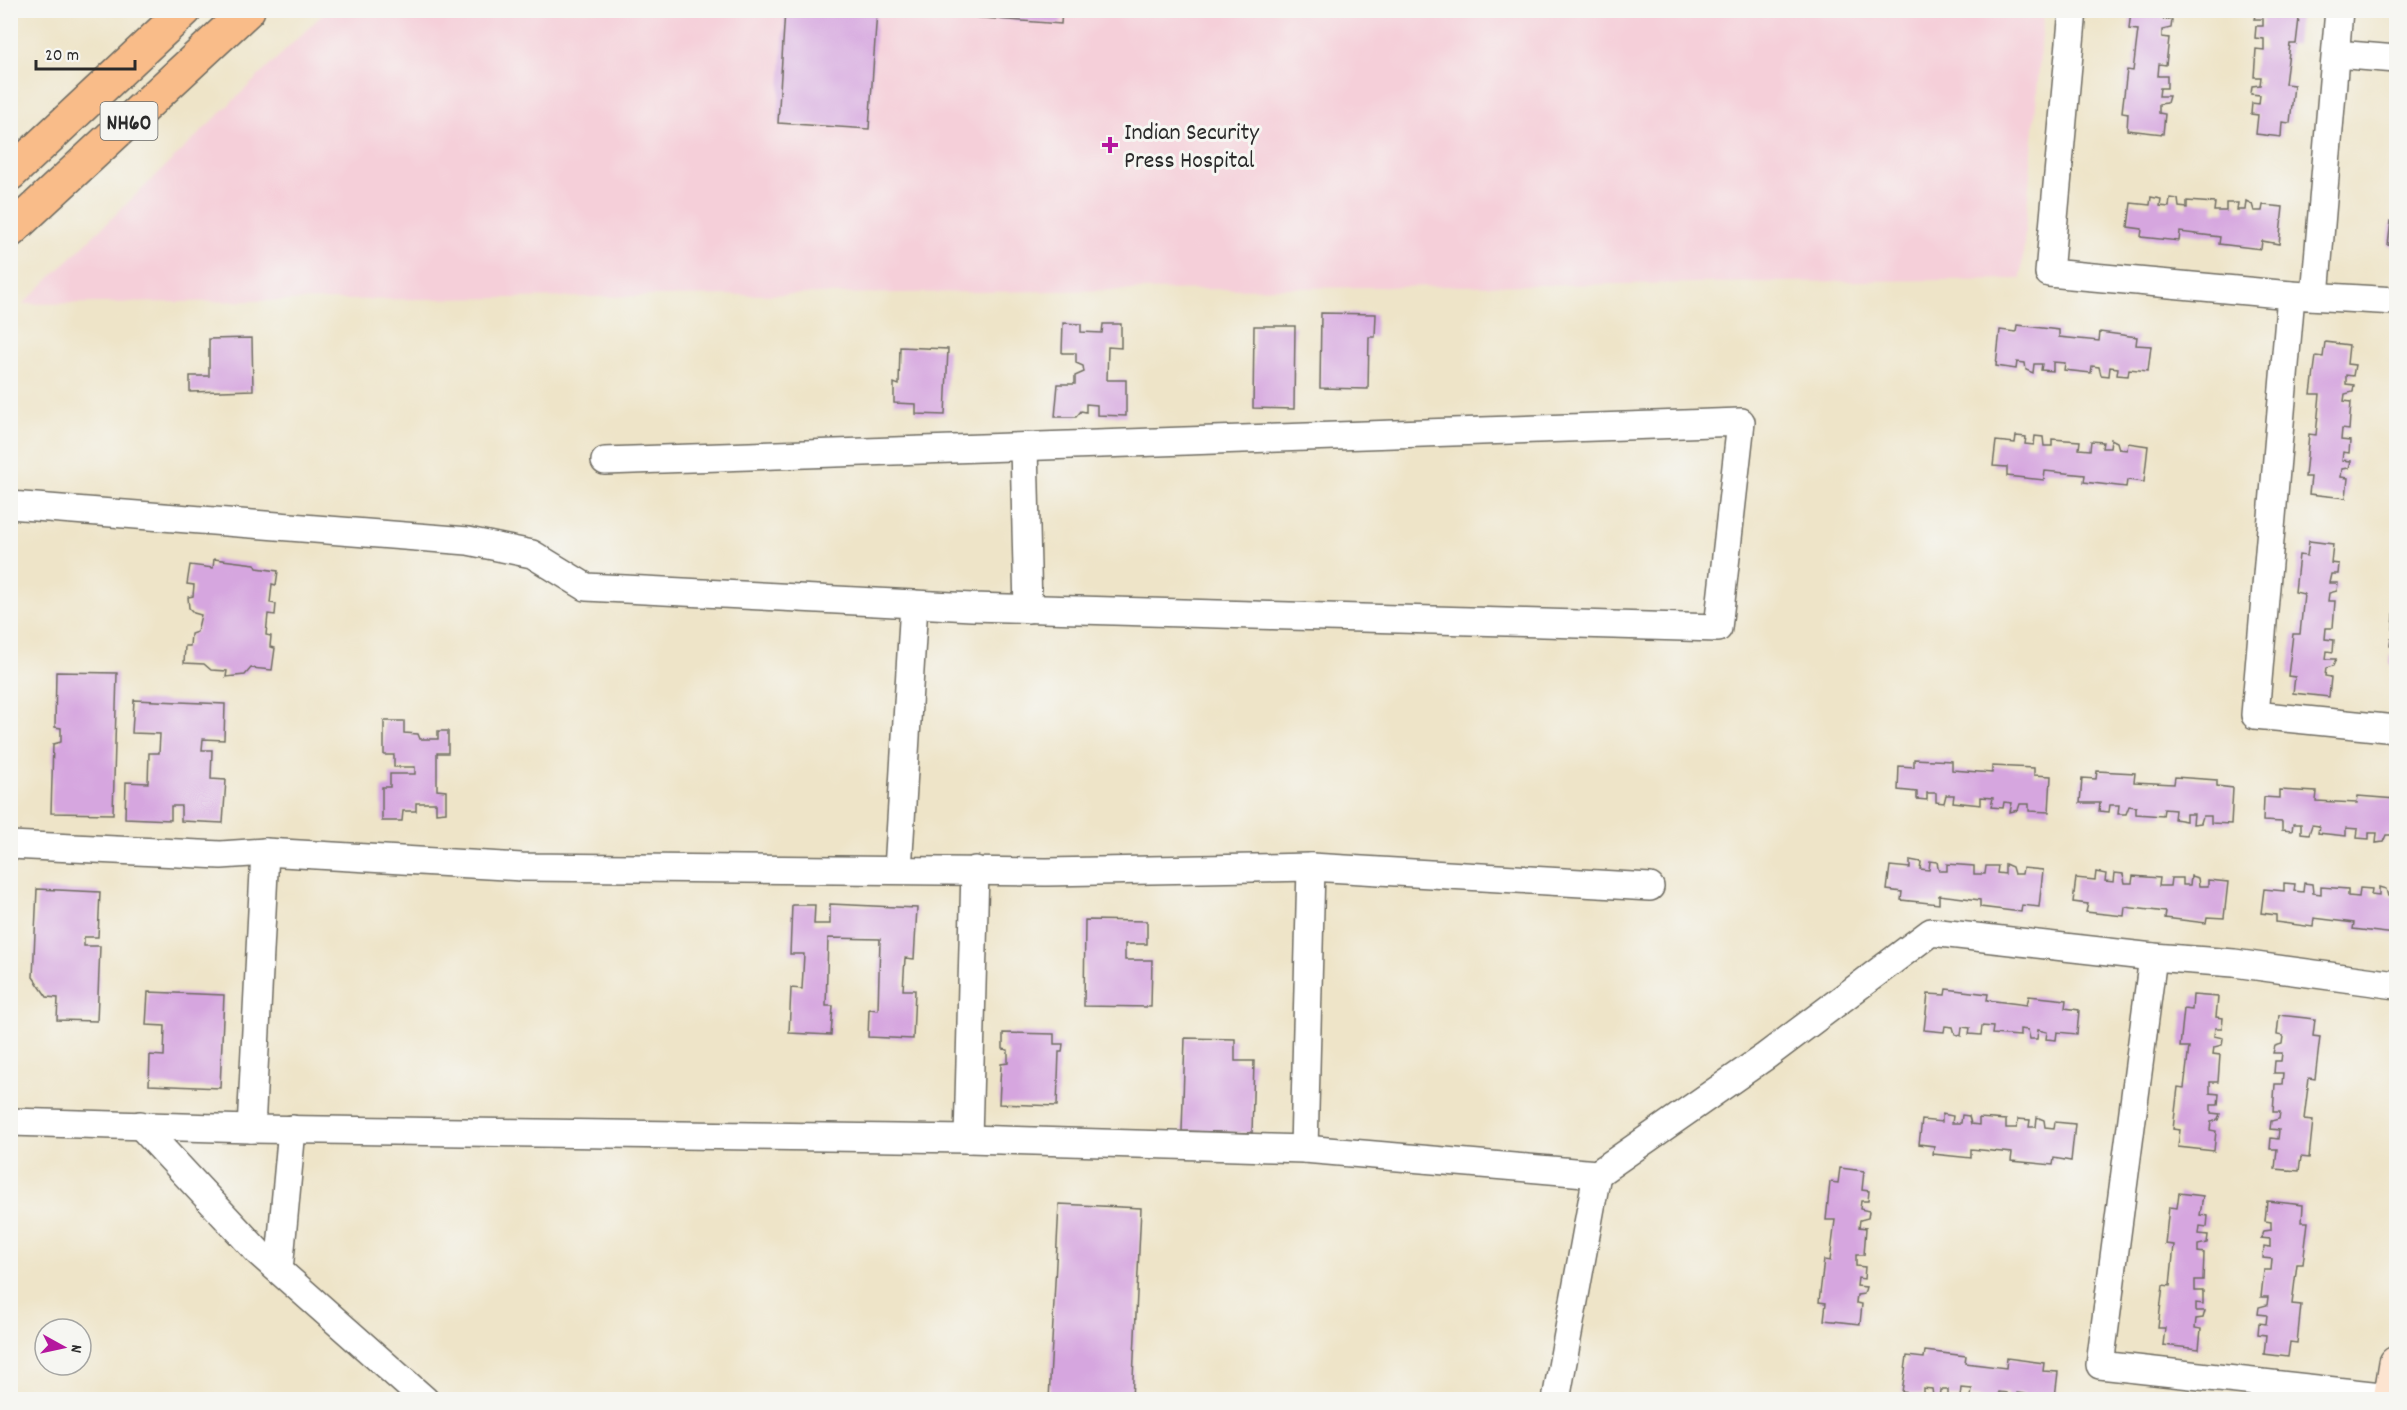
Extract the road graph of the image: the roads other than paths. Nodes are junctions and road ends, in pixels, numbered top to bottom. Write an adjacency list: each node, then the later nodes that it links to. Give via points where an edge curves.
1 (185, 10): 7 (highway, NH60)
2 (248, 10): 8 (highway, NH60)
3 (2073, 10): 9 (street, via 2049,273)
4 (2339, 10): 5 (street)
5 (2336, 54): 6 (street); 9 (street)
6 (2397, 59)
7 (10, 174)
8 (10, 231)
9 (2303, 296): 10 (street); 16 (street, via 2255,715)
10 (2397, 300)
11 (1024, 447): 12 (street); 15 (street); 15 (street, via 1741,422 1718,628)
12 (605, 461)
13 (10, 505): 14 (street, via 468,541 532,554 586,587)
14 (914, 604): 15 (street); 20 (street)
15 (1028, 609)
16 (2397, 729)
17 (10, 845): 18 (street, via 221,855)
18 (265, 852): 20 (street, via 522,867); 27 (street)
19 (1311, 867): 21 (street); 22 (street); 30 (street)
20 (898, 870): 21 (street)
21 (975, 870): 29 (street)
22 (1650, 886)
23 (2153, 957): 24 (street, via 2234,963); 31 (street, via 1931,932 1766,1056); 34 (street, via 2100,1365)
24 (2397, 985)
25 (10, 1122): 26 (street)
26 (140, 1125): 27 (street); 32 (street)
27 (251, 1129): 28 (street)
28 (292, 1129): 29 (street); 32 (street)
29 (968, 1139): 30 (street)
30 (1304, 1149): 31 (street)
31 (1597, 1173): 36 (street)
32 (279, 1270): 35 (street)
33 (2397, 1363): 34 (street)
34 (2390, 1398)
35 (425, 1400)
36 (1556, 1400)

